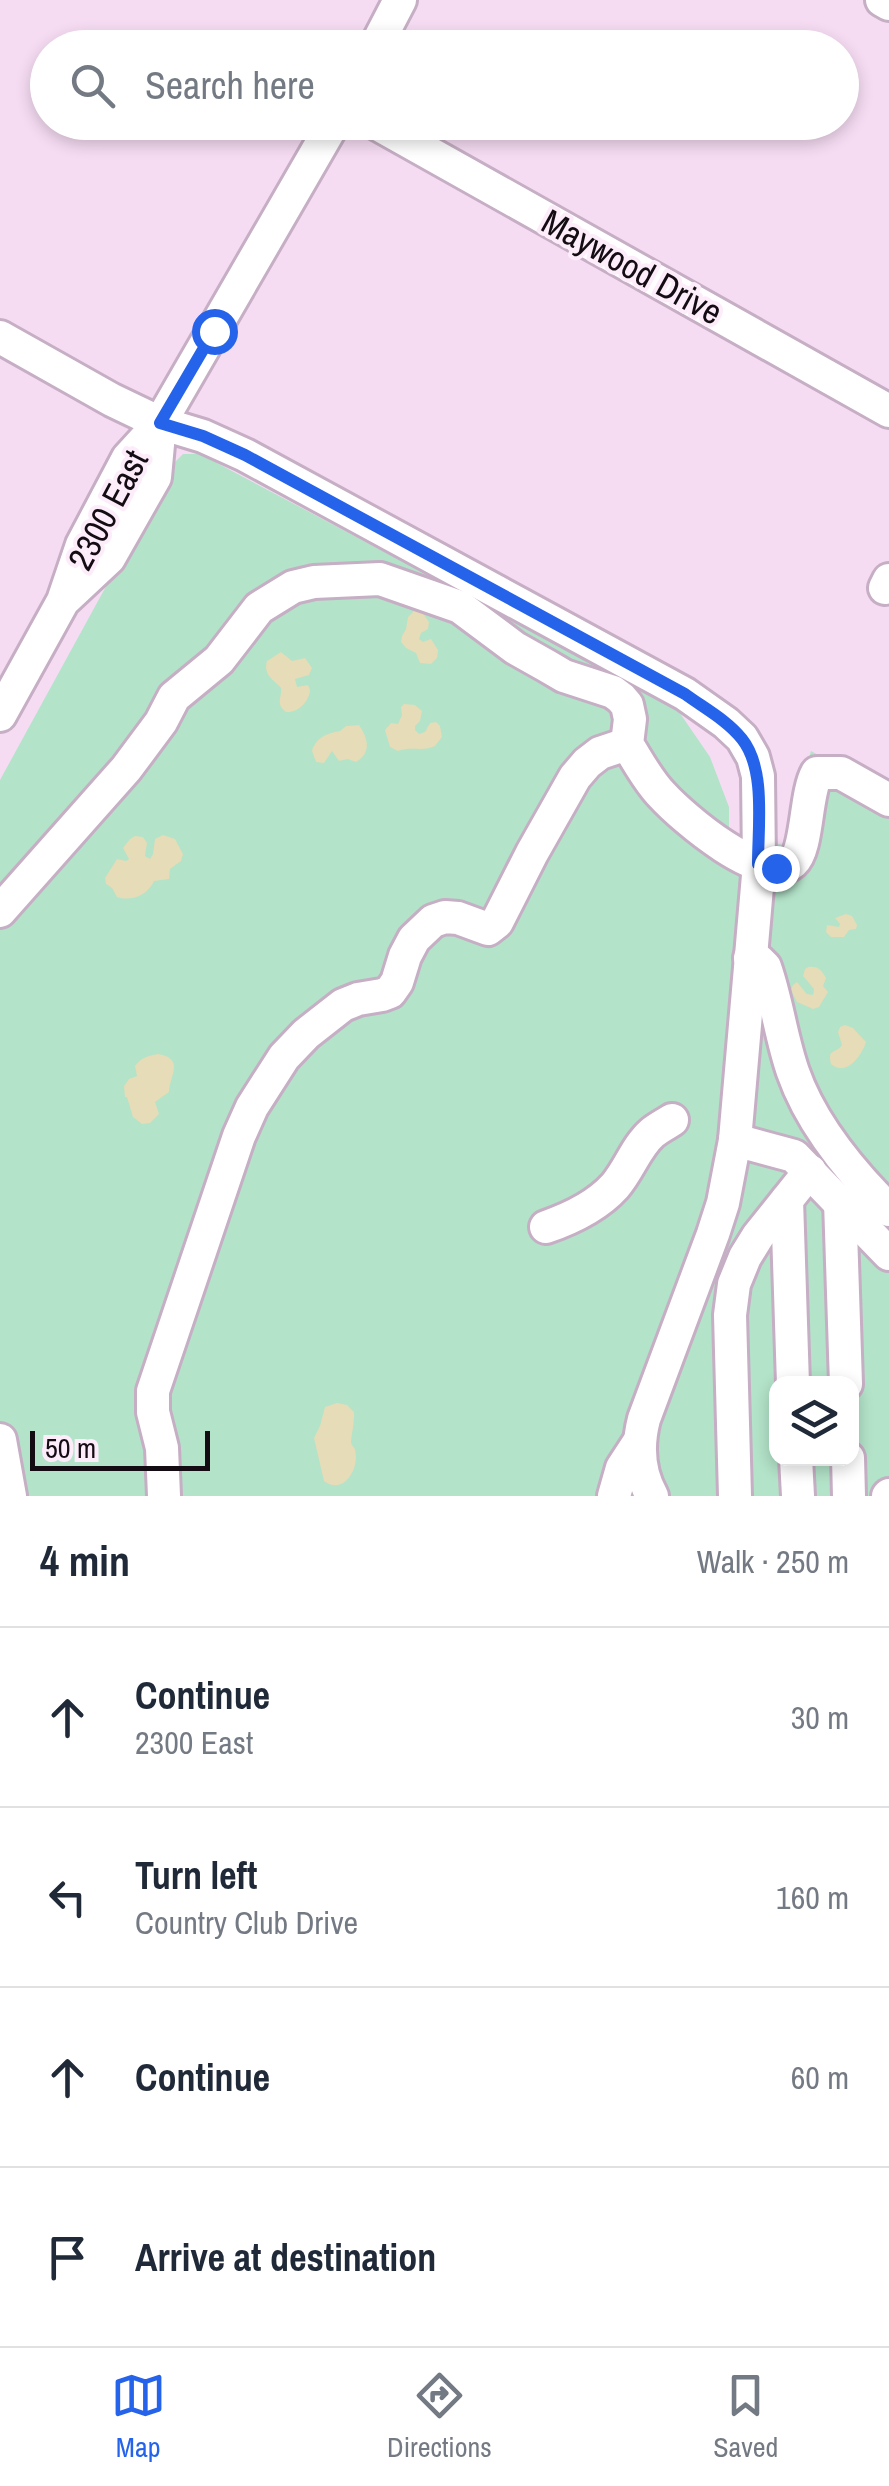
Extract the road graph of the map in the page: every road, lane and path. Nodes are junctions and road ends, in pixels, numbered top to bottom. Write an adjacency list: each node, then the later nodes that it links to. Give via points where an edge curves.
1 (400, 0): 4 (street)
2 (882, 0): 3 (street)
3 (889, 4)
4 (384, 30)
5 (324, 140): 9 (street, 2300 East)
6 (406, 140): 8 (street, Maywood Drive)
7 (0, 337): 9 (street)
8 (889, 411)
9 (160, 423): 10 (street, 2300 East, via 156,477 109,558 63,602); 13 (street, via 245,455 726,722 753,756 758,776)
10 (0, 715)
11 (627, 744): 13 (street, via 660,794 726,848); 14 (street, via 630,718 621,698 564,676 460,607 380,579 302,585 259,608 219,660 174,697 126,769); 31 (street, via 600,753 575,777 496,922 488,929 445,916 433,921 414,939 390,992 358,998 331,1014 284,1057 265,1085 239,1136 153,1390)
12 (889, 800): 13 (street, via 840,773 817,773 799,853 776,868)
13 (758, 864): 15 (street)
14 (0, 911)
15 (750, 958): 17 (street); 21 (street, via 765,967 804,1100)
16 (672, 1120): 22 (street, via 645,1140 605,1196)
17 (736, 1140): 18 (street, via 794,1156); 27 (street, via 723,1203)
18 (810, 1171): 19 (street); 20 (street)
19 (786, 1200): 24 (street); 34 (street, via 745,1257 731,1298)
20 (840, 1202): 23 (street); 25 (street)
21 (889, 1210)
22 (546, 1227)
23 (889, 1254)
24 (794, 1376)
25 (846, 1376)
26 (0, 1440): 30 (street)
27 (638, 1442): 32 (street); 33 (street)
28 (796, 1466): 35 (street)
29 (848, 1466): 36 (street)
30 (10, 1496)
31 (164, 1496)
32 (614, 1496)
33 (652, 1496)
34 (735, 1496)
35 (798, 1496)
36 (849, 1496)

